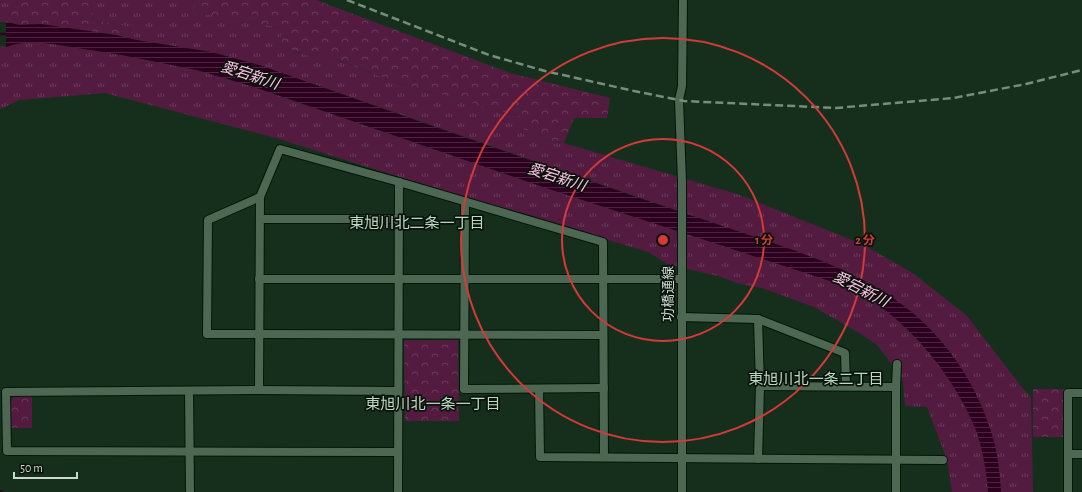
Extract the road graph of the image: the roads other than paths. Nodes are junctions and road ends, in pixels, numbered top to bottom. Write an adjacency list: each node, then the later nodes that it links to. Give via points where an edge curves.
1 (683, 0): 11 (street, 功橋通線, via 680,100)
2 (399, 182): 3 (street, via 280,148); 4 (street); 6 (street)
3 (260, 197): 5 (street); 14 (street, via 208,220 207,334)
4 (465, 200): 7 (street); 8 (street, via 603,242)
5 (260, 219): 6 (street); 9 (street)
6 (400, 219): 10 (street)
7 (464, 278): 8 (street); 10 (street); 17 (street)
8 (603, 278): 11 (street); 16 (street)
9 (259, 279): 10 (street); 14 (street)
10 (399, 279): 15 (street)
11 (681, 279): 12 (street, 功橋通線)
12 (681, 317): 13 (street); 33 (street, 功橋通線)
13 (758, 319): 19 (street); 20 (street, via 845,353)
14 (259, 334): 15 (street); 24 (street)
15 (399, 334): 17 (street); 26 (street)
16 (603, 334): 17 (street); 22 (street)
17 (464, 335): 23 (street, via 464,389)
18 (897, 364): 21 (street)
19 (760, 386): 20 (street); 34 (street)
20 (846, 386): 21 (street)
21 (896, 387): 35 (street)
22 (604, 388): 23 (street); 32 (street)
23 (539, 389): 32 (street, via 540,458)
24 (259, 390): 25 (street); 26 (street)
25 (189, 391): 28 (street); 28 (street, via 6,392 7,451)
26 (398, 391): 29 (street)
27 (1082, 393): 30 (street, via 1068,393)
28 (190, 451): 29 (street); 37 (street)
29 (398, 452): 38 (street)
30 (1068, 454): 31 (street); 41 (street)
31 (1082, 454)
32 (604, 458): 33 (street)
33 (681, 459): 34 (street); 39 (street, 功橋通線)
34 (758, 459): 35 (street)
35 (897, 460): 36 (street); 40 (street)
36 (943, 460)
37 (190, 492)
38 (398, 492)
39 (682, 492)
40 (896, 492)
41 (1068, 492)

